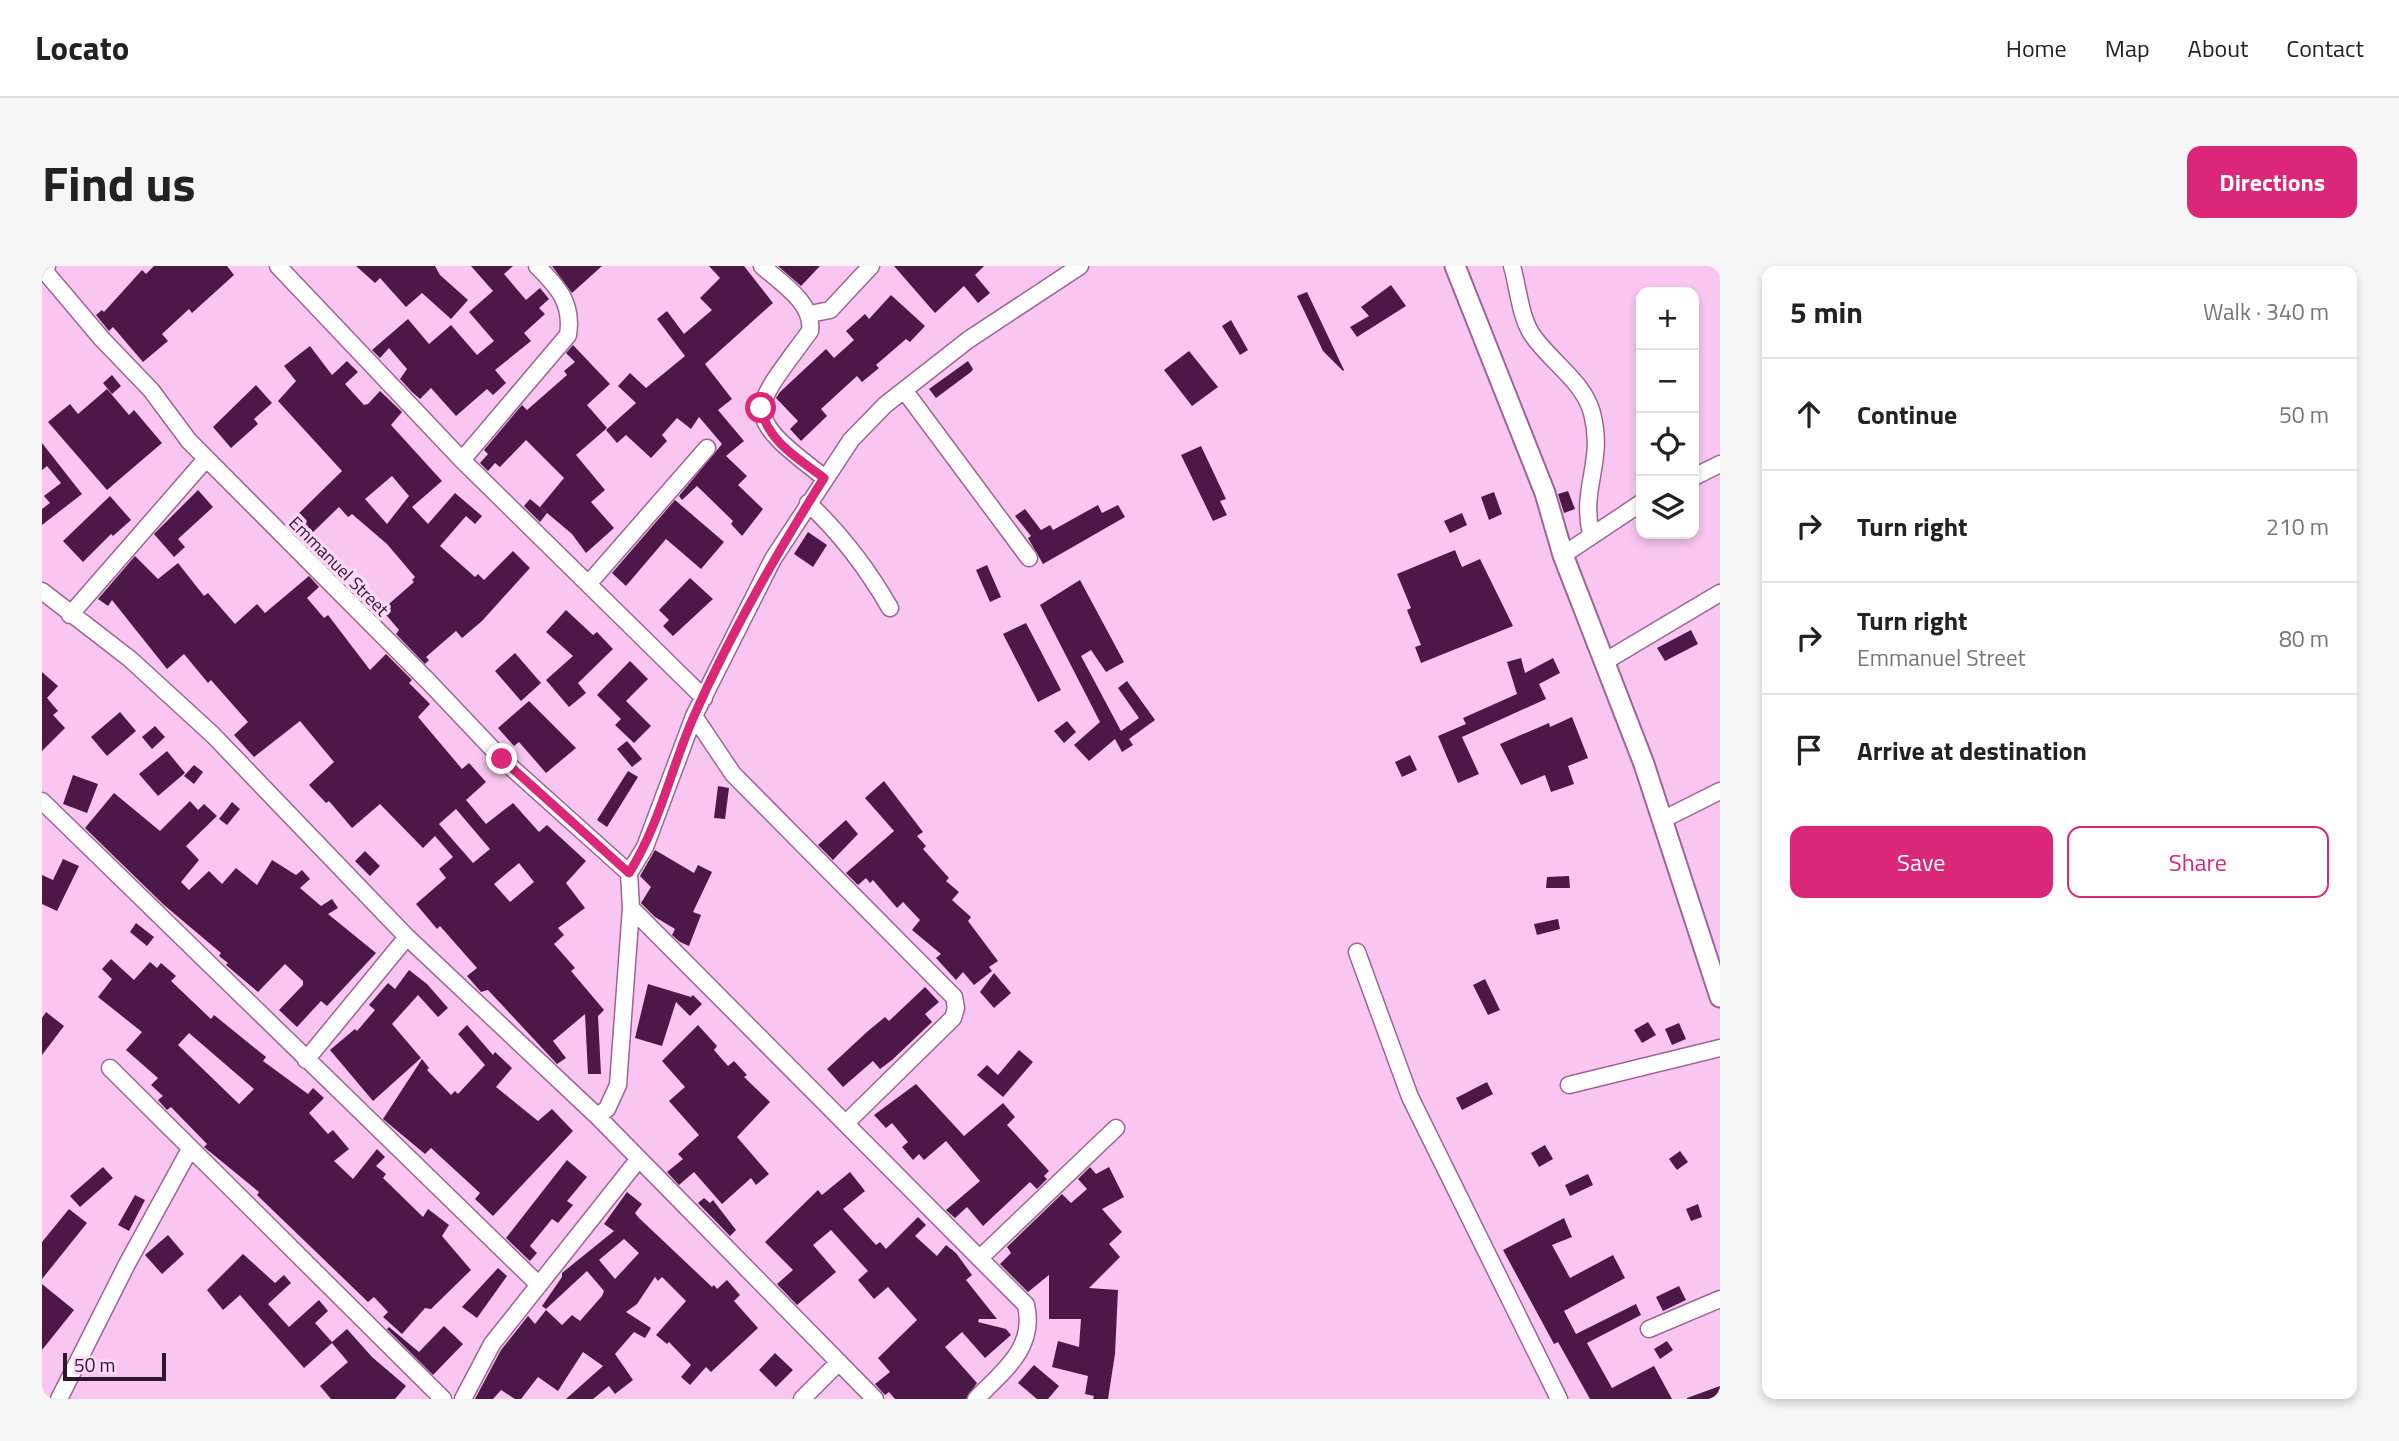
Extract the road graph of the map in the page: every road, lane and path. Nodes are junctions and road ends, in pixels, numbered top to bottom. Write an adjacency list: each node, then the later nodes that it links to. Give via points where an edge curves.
1 (47, 266): 9 (street)
2 (278, 266): 14 (street)
3 (537, 266): 14 (street, via 565,297 568,335)
4 (762, 266): 10 (street)
5 (871, 266): 10 (street, via 831,310)
6 (1080, 266): 11 (street, via 968,340)
7 (1455, 266): 21 (main road, via 1545,493)
8 (1512, 266): 20 (street, via 1527,327 1565,370 1591,410 1597,461 1587,489)
9 (42, 268): 13 (street, Emmanuel Street)
10 (810, 314): 17 (street, via 810,331 767,391 761,408 772,434)
11 (904, 390): 17 (street, via 866,424); 22 (street)
12 (707, 447): 23 (street)
13 (206, 459): 27 (street); 34 (street, Emmanuel Street, via 502,759)
14 (462, 460): 23 (street)
15 (1720, 464): 16 (street)
16 (1696, 476)
17 (824, 478): 18 (street)
18 (808, 503): 26 (street, via 838,531 870,572); 29 (street, via 773,559)
19 (1636, 506): 20 (street)
20 (1591, 534): 21 (street)
21 (1563, 555): 28 (main road)
22 (1029, 558)
23 (590, 582): 29 (street)
24 (42, 591): 27 (street)
25 (1720, 593): 28 (street)
26 (890, 608)
27 (70, 615): 36 (street, via 130,659 213,735)
28 (1604, 662): 33 (main road)
29 (704, 698): 30 (street)
30 (694, 716): 34 (street, via 645,847); 44 (street, via 733,774 954,997 953,1018)
31 (1720, 791): 33 (street)
32 (42, 801): 40 (street)
33 (1662, 820): 38 (main road)
34 (629, 873): 35 (street)
35 (631, 908): 43 (street, via 618,1086 607,1110); 44 (street)
36 (407, 937): 40 (street); 43 (street)
37 (1357, 952): 59 (street, via 1410,1097)
38 (1720, 997)
39 (1720, 1048): 42 (street)
40 (306, 1060): 49 (street)
41 (110, 1068): 46 (street)
42 (1569, 1085)
43 (597, 1116): 47 (street)
44 (846, 1123): 48 (street)
45 (1116, 1128): 48 (street)
46 (190, 1149): 53 (street); 54 (street)
47 (638, 1160): 49 (street); 52 (street)
48 (981, 1257): 58 (street, via 1026,1305 1030,1321 1022,1349)
49 (538, 1285): 55 (street, via 492,1344)
50 (1720, 1299): 51 (street)
51 (1649, 1329)
52 (839, 1362): 56 (street); 57 (street)
53 (59, 1399)
54 (443, 1399)
55 (463, 1399)
56 (802, 1399)
57 (875, 1399)
58 (976, 1399)
59 (1559, 1399)

